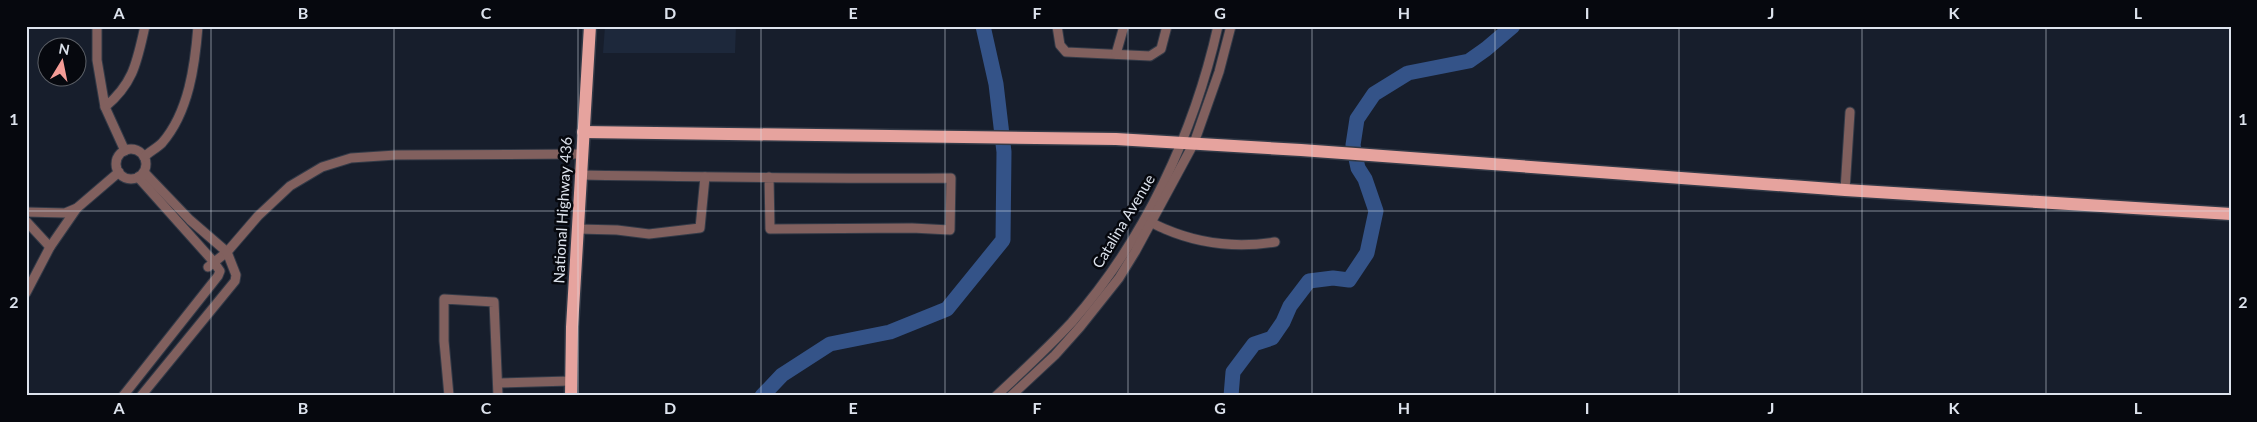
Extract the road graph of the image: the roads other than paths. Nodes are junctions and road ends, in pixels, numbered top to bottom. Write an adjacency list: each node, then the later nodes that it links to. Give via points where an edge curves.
1 (97, 26): 11 (street, via 97,60)
2 (145, 26): 11 (street, via 129,81)
3 (198, 26): 17 (street, via 196,52 181,113 162,143)
4 (590, 26): 13 (main road, National Highway 436)
5 (1057, 26): 10 (street, via 1063,50)
6 (1124, 26): 10 (street)
7 (1167, 26): 10 (street, via 1161,48 1155,54)
8 (1218, 26): 14 (street, Catalina Avenue)
9 (1231, 26): 14 (street, Catalina Avenue, via 1219,72)
10 (1116, 54)
11 (105, 107): 15 (street)
12 (1850, 112): 23 (street)
13 (584, 132): 14 (main road, via 1060,138); 16 (main road, National Highway 436)
14 (1188, 143): 23 (main road); 26 (street, Catalina Avenue); 29 (street, Catalina Avenue)
15 (125, 151): 17 (street, via 134,150); 18 (street, via 117,160)
16 (582, 154): 20 (main road, National Highway 436); 35 (street, via 396,155 351,158 322,166 290,186)
17 (144, 156): 19 (street, via 146,164)
18 (119, 172): 19 (street, via 126,178); 24 (street)
19 (141, 175): 31 (street); 32 (street)
20 (581, 175): 21 (street); 30 (main road, National Highway 436)
21 (704, 177): 22 (street); 30 (street, via 700,228 648,234)
22 (769, 177): 22 (street, via 951,178 950,230 770,230)
23 (1845, 190): 27 (main road)
24 (77, 208): 25 (street, via 65,213); 34 (street)
25 (26, 212)
26 (1146, 214): 29 (street); 46 (street, Catalina Avenue, via 1110,272 1073,320)
27 (2231, 214)
28 (26, 221): 34 (street)
29 (1152, 223): 33 (street, via 1217,244); 47 (street, Catalina Avenue, via 1101,302 1055,355)
30 (578, 229): 39 (main road, National Highway 436)
31 (203, 230): 32 (street); 35 (street)
32 (191, 238): 36 (street)
33 (1275, 242)
34 (50, 247): 37 (street)
35 (227, 252): 36 (street); 42 (street, via 236,275 235,281)
36 (210, 264): 41 (street, via 219,268 218,276)
37 (30, 276): 38 (street)
38 (26, 293)
39 (570, 381): 40 (street); 45 (main road, National Highway 436)
40 (498, 383): 43 (street, via 494,302 444,299); 44 (street)
41 (123, 396)
42 (141, 396)
43 (449, 396)
44 (498, 396)
45 (571, 396)
46 (996, 396)
47 (1011, 396)

